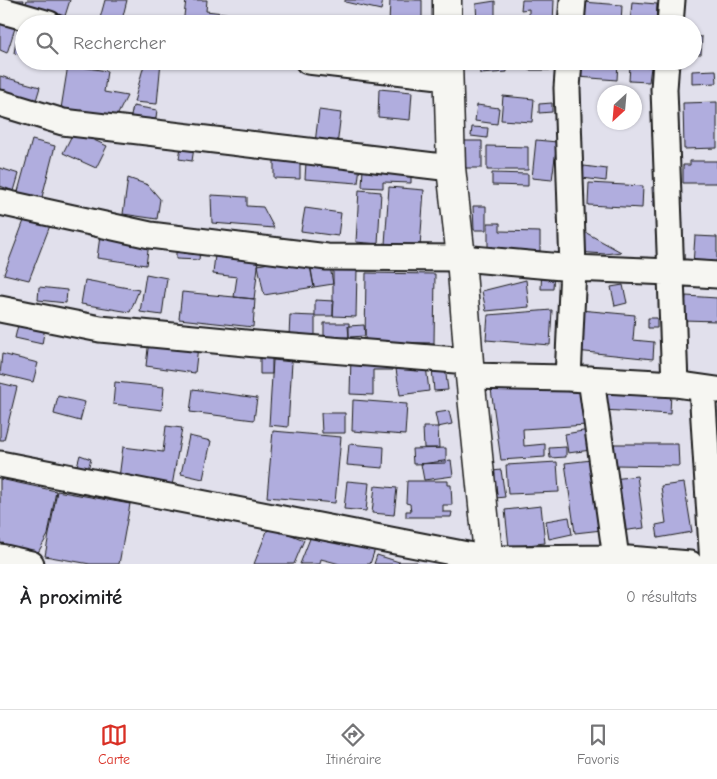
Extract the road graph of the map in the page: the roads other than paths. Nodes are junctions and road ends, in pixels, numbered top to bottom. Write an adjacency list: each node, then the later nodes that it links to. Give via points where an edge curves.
1 (447, 0): 6 (street)
2 (573, 0): 7 (street)
3 (672, 0): 8 (street)
4 (0, 10): 5 (street)
5 (18, 15)
6 (447, 15)
7 (572, 15)
8 (671, 15)
9 (448, 70): 13 (street)
10 (568, 70): 16 (street)
11 (665, 70): 17 (street)
12 (0, 103): 13 (street, via 63,122)
13 (452, 168): 15 (street)
14 (0, 202): 15 (street, via 150,235 327,257)
15 (461, 258): 16 (street); 20 (street)
16 (573, 268): 17 (street); 21 (street)
17 (670, 272): 18 (street); 22 (street)
18 (717, 275)
19 (0, 308): 20 (street, via 100,329)
20 (469, 369): 21 (street); 27 (street)
21 (580, 378): 22 (street); 26 (street)
22 (675, 384): 23 (street)
23 (709, 389): 30 (street)
24 (0, 464): 27 (street)
25 (0, 557): 28 (street)
26 (616, 558): 27 (street); 29 (street)
27 (488, 562)
28 (30, 564)
29 (690, 564)
30 (713, 564)

